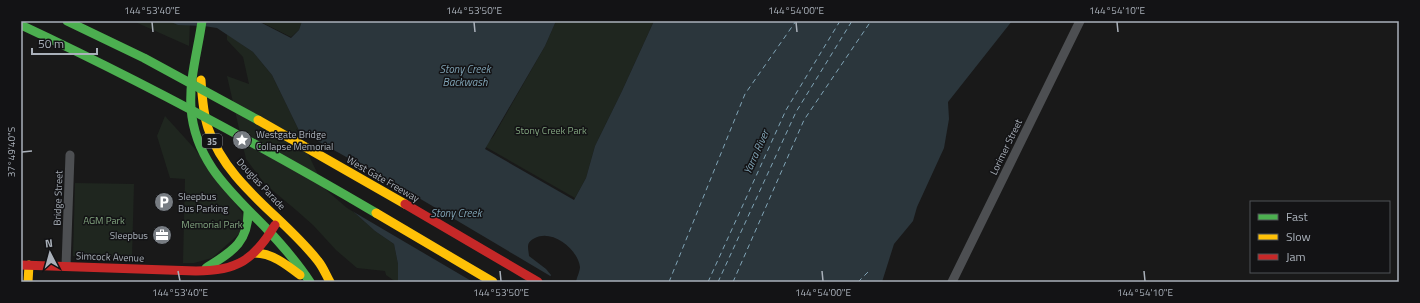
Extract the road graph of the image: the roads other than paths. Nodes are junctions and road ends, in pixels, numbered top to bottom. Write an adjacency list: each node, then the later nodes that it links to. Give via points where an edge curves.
1 (67, 21): 20 (main road, West Gate Freeway, bridge, via 166,70 242,112 396,198)
2 (1080, 21): 21 (street, Lorimer Street)
3 (21, 25): 19 (main road, bridge, via 162,94 384,217)
4 (202, 25): 5 (main road, Douglas Parade / 35)
5 (200, 39): 7 (main road, Douglas Parade / 35, via 193,70 191,98 191,116 196,136 211,168); 8 (main road, Douglas Parade / 35, via 202,101 213,141 233,173)
6 (70, 155): 14 (street, Bridge Street)
7 (248, 210): 9 (main road, Douglas Parade / 35); 15 (main road, via 249,219 240,243)
8 (278, 219): 9 (main road); 18 (main road, Douglas Parade / 35, via 308,249)
9 (267, 230): 10 (main road); 12 (main road, Simcock Avenue); 17 (main road, Douglas Parade / 35, via 296,262)
10 (257, 236)
11 (250, 243): 15 (main road, Simcock Avenue, via 237,255)
12 (255, 253): 15 (main road, Simcock Avenue, via 230,268); 17 (main road, via 264,254 283,264)
13 (25, 265): 14 (main road, Simcock Avenue); 16 (main road)
14 (66, 266): 15 (main road, Simcock Avenue)
15 (202, 269)
16 (28, 282)
17 (309, 282)
18 (330, 282)
19 (494, 282)
20 (538, 282)
21 (952, 282)

